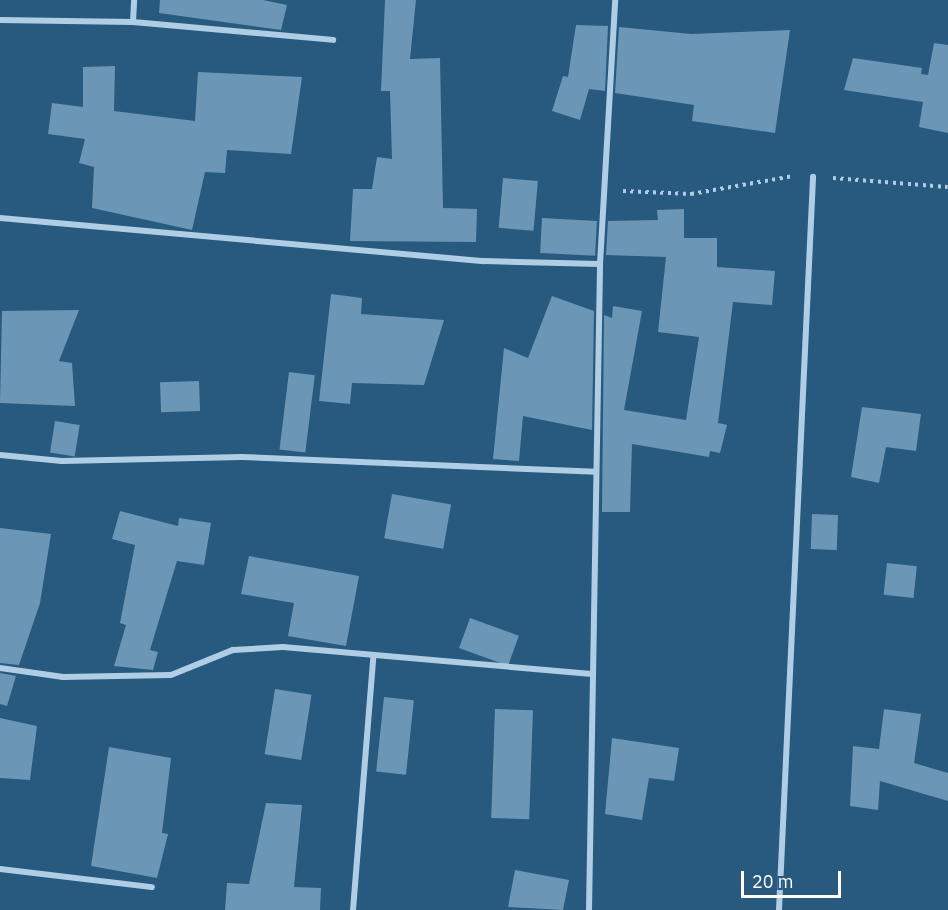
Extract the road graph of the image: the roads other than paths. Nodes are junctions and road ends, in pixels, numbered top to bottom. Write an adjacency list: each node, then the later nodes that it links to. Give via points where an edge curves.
1 (134, 0): 4 (street)
2 (615, 0): 8 (street)
3 (0, 20): 4 (street)
4 (133, 22): 5 (street)
5 (333, 40)
6 (813, 177): 18 (street)
7 (0, 218): 8 (street, via 484,261)
8 (600, 264): 10 (street)
9 (0, 455): 10 (street, via 62,461 242,457)
10 (596, 472): 13 (street)
11 (373, 659): 12 (street, via 283,647 233,650 171,675 63,676); 13 (street); 16 (street)
12 (0, 668)
13 (589, 674): 17 (street)
14 (0, 869): 15 (street)
15 (152, 887)
16 (352, 910)
17 (589, 910)
18 (778, 910)

